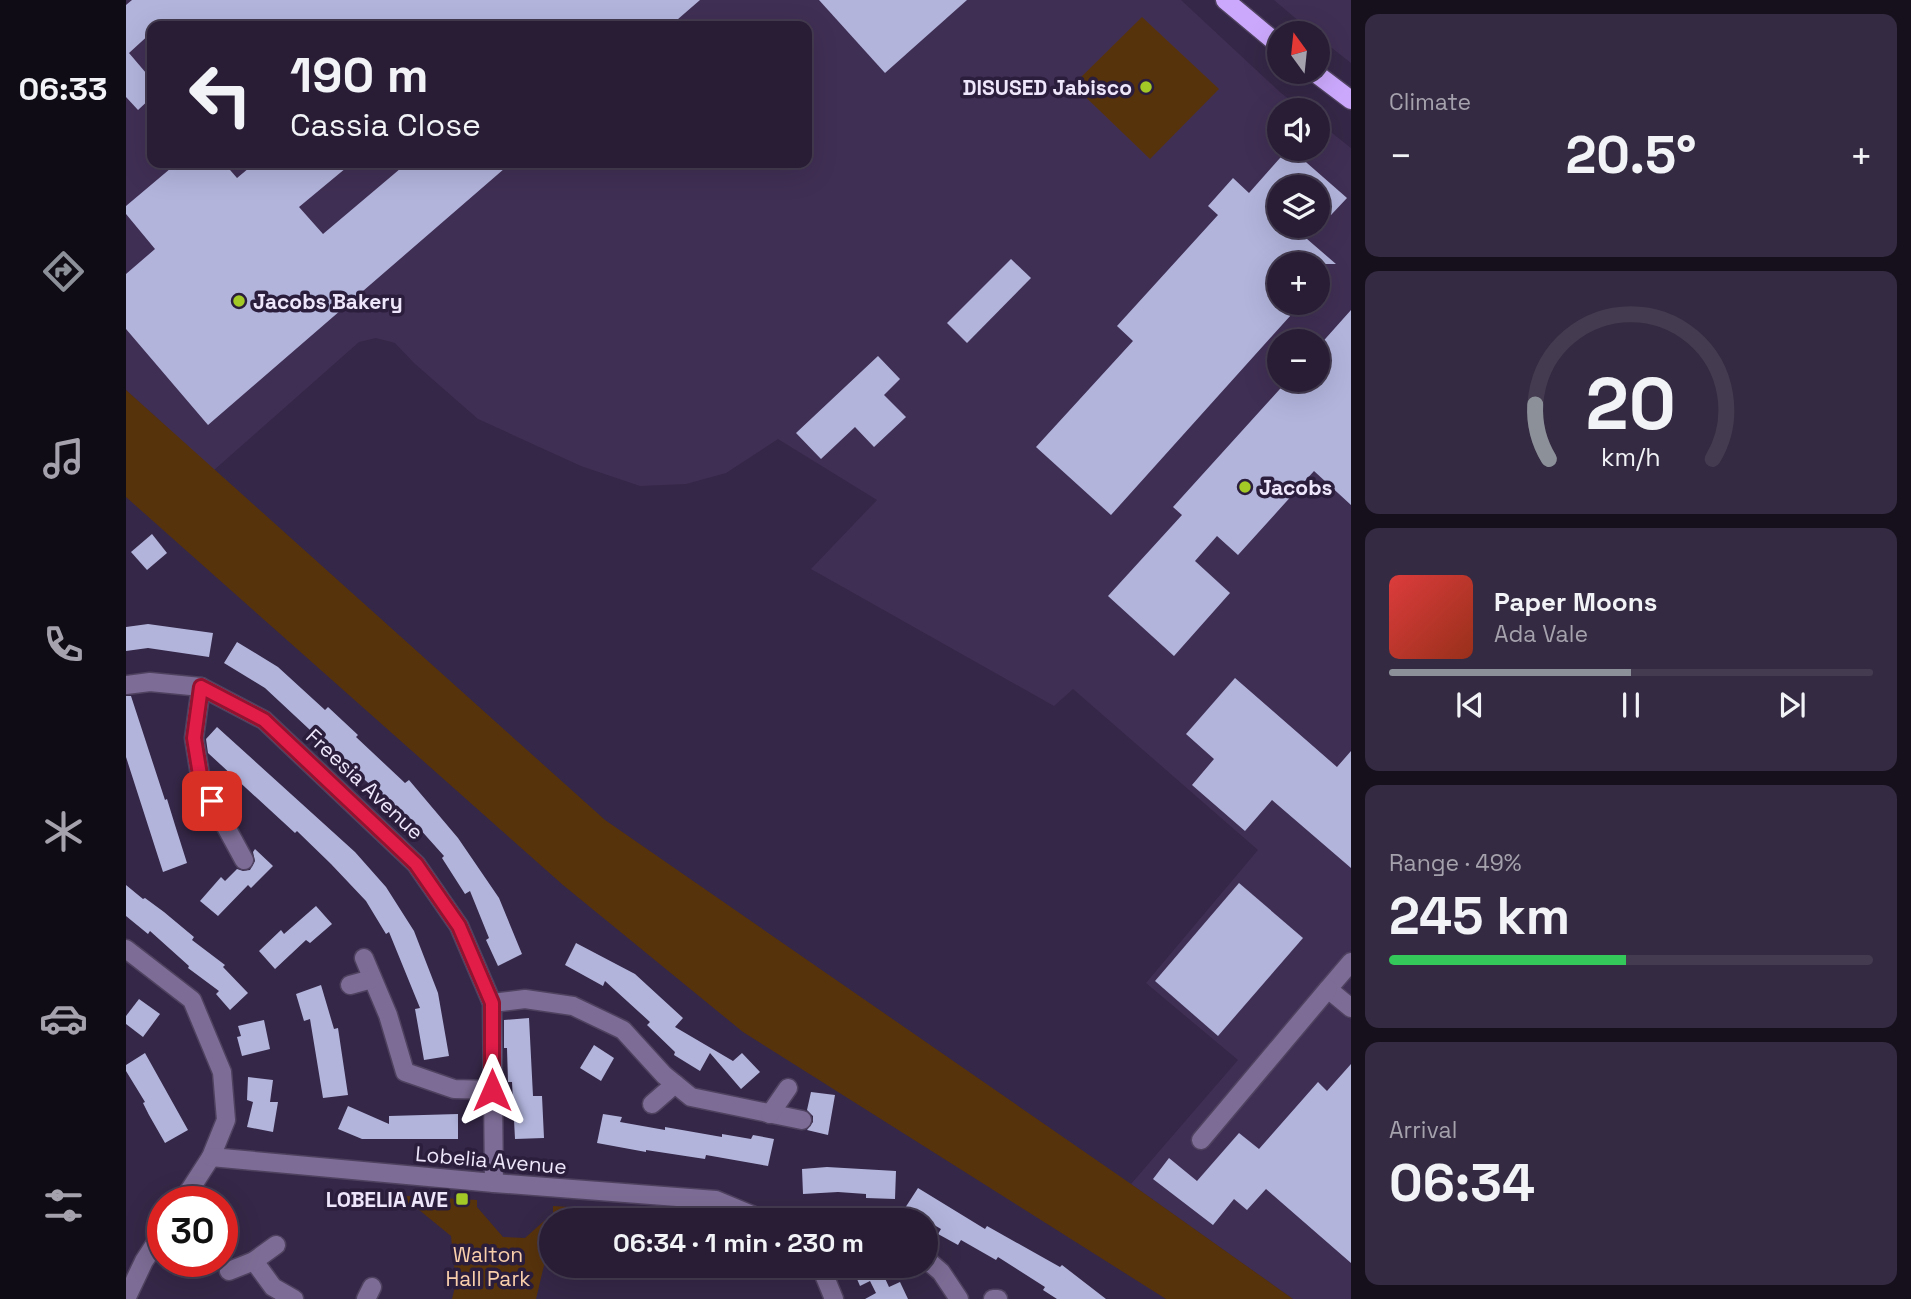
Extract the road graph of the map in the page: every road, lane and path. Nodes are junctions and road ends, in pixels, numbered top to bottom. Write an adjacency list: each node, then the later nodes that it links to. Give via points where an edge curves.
1 (1225, 0): 2 (main road)
2 (1267, 35)
3 (1330, 84): 4 (main road)
4 (1351, 100)
5 (126, 685): 6 (street, Freesia Avenue, via 150,682)
6 (201, 687): 7 (street, via 194,738 201,781); 14 (street, Freesia Avenue, via 264,720 416,864 459,926)
7 (244, 860)
8 (126, 949): 23 (street, via 191,1000 222,1072 226,1120)
9 (364, 958): 11 (street)
10 (1351, 962): 13 (street)
11 (372, 979): 12 (street); 18 (street, via 405,1072 454,1089)
12 (350, 985)
13 (1328, 989): 15 (street); 22 (street)
14 (492, 1003): 16 (street, via 525,999 573,1006 622,1030); 18 (street, Freesia Avenue)
15 (1351, 1009)
16 (675, 1084): 19 (street); 20 (street, via 691,1097)
17 (788, 1088): 20 (street)
18 (492, 1090): 24 (street, Freesia Avenue)
19 (652, 1104)
20 (770, 1114): 21 (street)
21 (802, 1121)
22 (1201, 1140)
23 (211, 1157): 24 (street, Lobelia Avenue); 25 (street)
24 (494, 1183): 26 (street, Lobelia Avenue, via 716,1200)
25 (192, 1186)
26 (735, 1208)
27 (276, 1245): 29 (street)
28 (147, 1256): 33 (street)
29 (254, 1261): 30 (street); 34 (street, via 273,1287)
30 (238, 1267)
31 (938, 1269): 36 (street)
32 (825, 1278): 35 (street)
33 (127, 1299)
34 (294, 1299)
35 (834, 1299)
36 (959, 1299)

